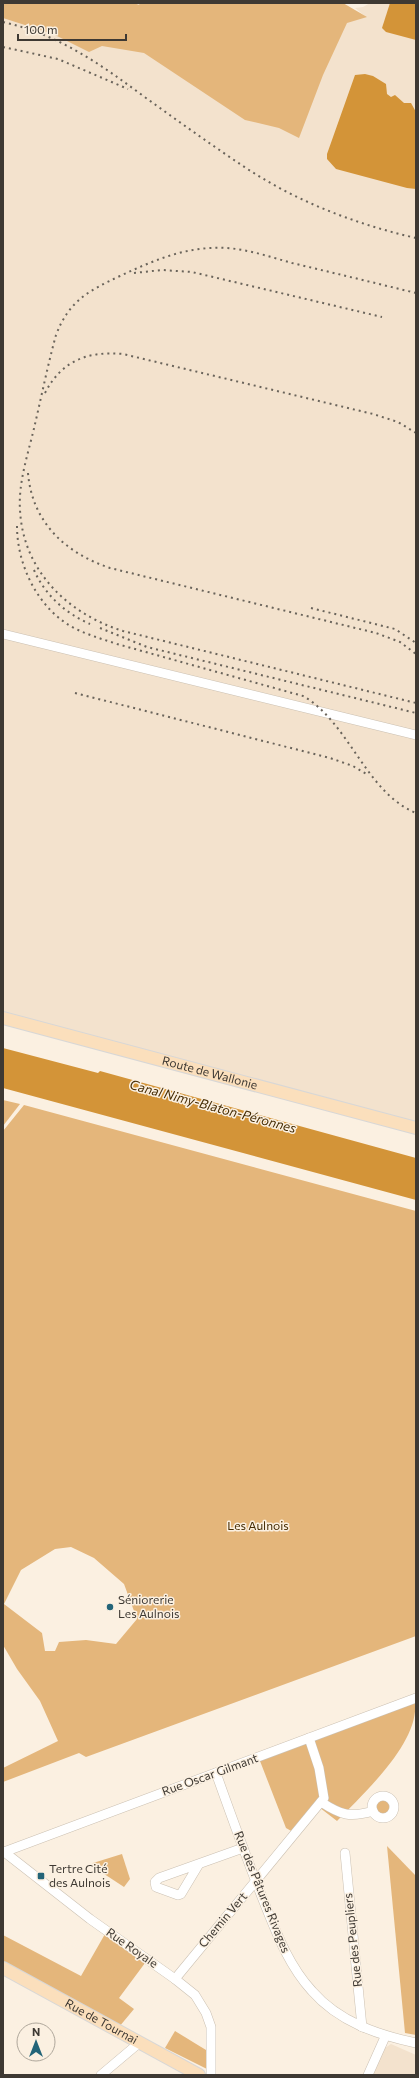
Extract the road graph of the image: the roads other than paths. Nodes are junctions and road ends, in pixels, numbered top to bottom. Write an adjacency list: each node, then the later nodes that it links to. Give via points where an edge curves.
1 (3, 634): 2 (street)
2 (416, 735)
3 (3, 1018): 4 (main road, Route de Wallonie)
4 (416, 1128)
5 (416, 1698): 6 (street, Rue Oscar Gilmant)
6 (309, 1738): 7 (street, Rue Oscar Gilmant); 8 (street, via 323,1782 324,1798)
7 (216, 1773): 10 (street, Rue des Pâtures Rivages); 11 (street, Rue Oscar Gilmant)
8 (320, 1804): 9 (street, via 344,1814); 14 (street, Chemin Vert)
9 (373, 1811)
10 (243, 1848): 13 (street); 14 (street, Rue des Pâtures Rivages)
11 (3, 1852): 16 (street, Rue Royale, via 90,1919)
12 (345, 1853): 17 (street, Rue des Peupliers)
13 (199, 1864): 13 (street, via 156,1880 156,1887 178,1896)
14 (255, 1881): 16 (street, Chemin Vert); 17 (street, Rue des Pâtures Rivages, via 283,1947 312,1992 345,2018)
15 (3, 1968): 19 (main road, Rue de Tournai)
16 (175, 1979): 23 (street, Rue Royale, via 195,1995 206,2013 212,2034)
17 (362, 2027): 18 (street, Rue des Pâtures Rivages)
18 (386, 2037): 20 (street, Rue des Pâtures Rivages); 24 (street)
19 (139, 2043): 21 (street); 22 (main road, Rue de Tournai)
20 (416, 2043)
21 (101, 2075)
22 (199, 2075)
23 (211, 2075)
24 (368, 2075)

